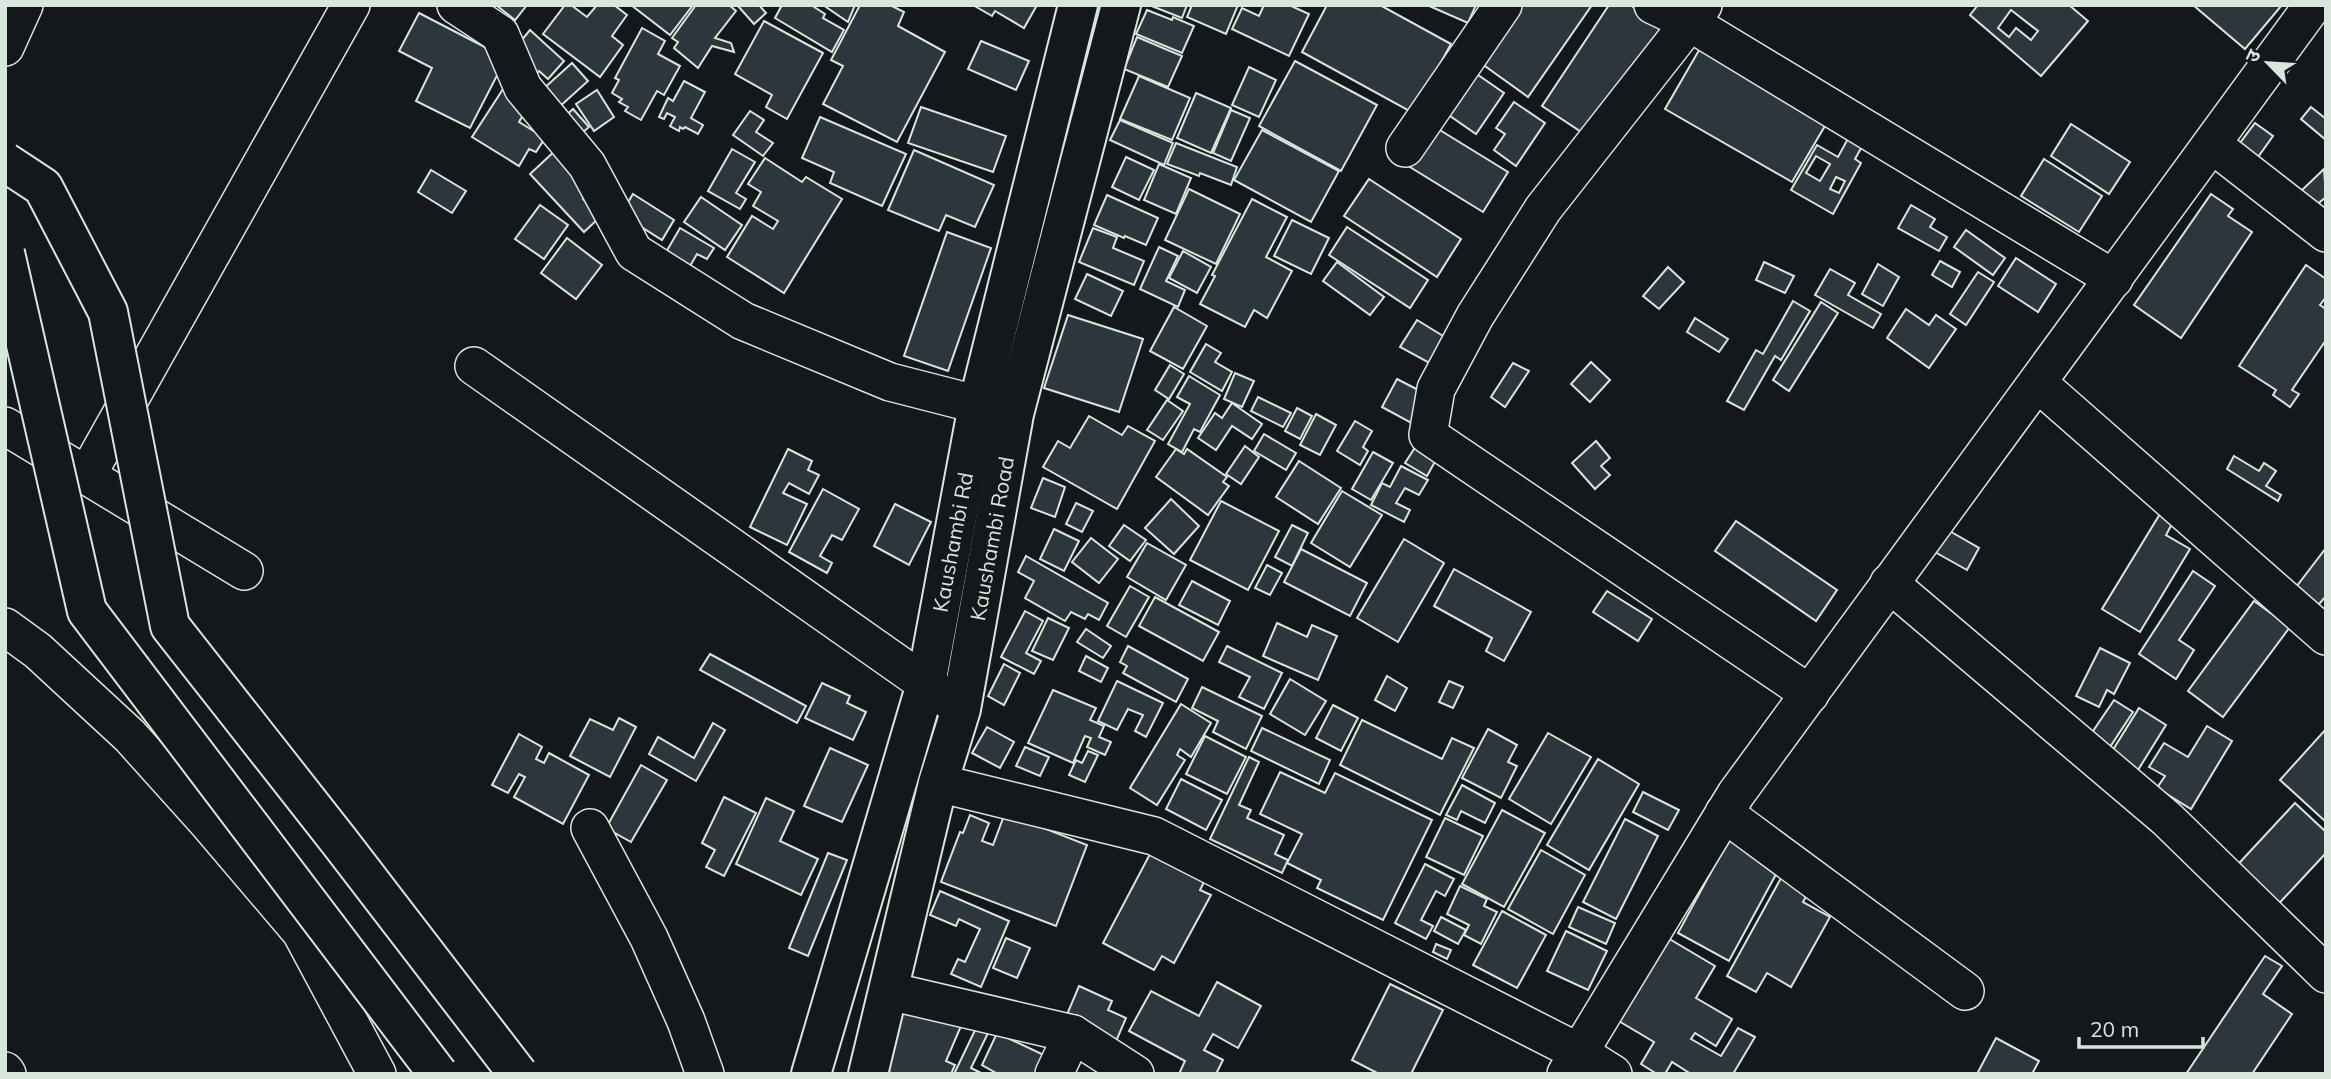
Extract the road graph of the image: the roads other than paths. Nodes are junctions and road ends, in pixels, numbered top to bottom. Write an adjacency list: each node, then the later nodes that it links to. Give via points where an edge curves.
1 (24, 5): 10 (street)
2 (351, 5): 22 (street)
3 (456, 5): 19 (street, via 500,34 523,88 587,165 634,252 743,321 890,382)
4 (1078, 5): 19 (main road, Kaushambi Rd)
5 (1121, 5): 20 (main road, Kaushambi Road)
6 (1503, 5): 12 (street)
7 (1653, 5): 9 (street)
8 (2313, 5): 11 (street)
9 (1696, 14): 16 (street); 28 (street, via 1544,209 1475,316 1436,389 1428,435)
10 (5, 47)
11 (2213, 145): 14 (street); 16 (street)
12 (1405, 148)
13 (5, 162): 40 (main road, bridge, via 43,187 108,312 170,626)
14 (2326, 233)
15 (5, 253): 39 (main road, bridge, via 88,611)
16 (2114, 279): 18 (street)
17 (474, 366): 27 (street)
18 (2039, 384): 24 (street); 26 (street)
19 (978, 405): 20 (street); 27 (main road, Kaushambi Rd)
20 (1014, 414): 29 (main road, Kaushambi Road)
21 (5, 426): 22 (street)
22 (87, 475): 23 (street)
23 (244, 570)
24 (1889, 583): 28 (street); 33 (street, via 2167,818)
25 (5, 627): 38 (street, via 38,651 130,736 301,932)
26 (2326, 636)
27 (926, 684): 29 (street); 42 (main road, Kaushambi Rd)
28 (1810, 694): 31 (street)
29 (961, 709): 30 (main road, Kaushambi Road)
30 (938, 783): 35 (main road, Kaushambi Road); 37 (street, via 1154,836)
31 (1724, 813): 34 (street); 37 (street)
32 (590, 828): 41 (street, via 649,938)
33 (2326, 974)
34 (1965, 990)
35 (889, 991): 36 (street); 43 (main road, Kaushambi Road)
36 (1073, 1034): 44 (street); 45 (street)
37 (1572, 1063): 46 (street)
38 (377, 1074)
39 (438, 1074)
40 (518, 1074)
41 (705, 1074)
42 (811, 1074)
43 (868, 1074)
44 (1054, 1074)
45 (1135, 1074)
46 (1613, 1074)

